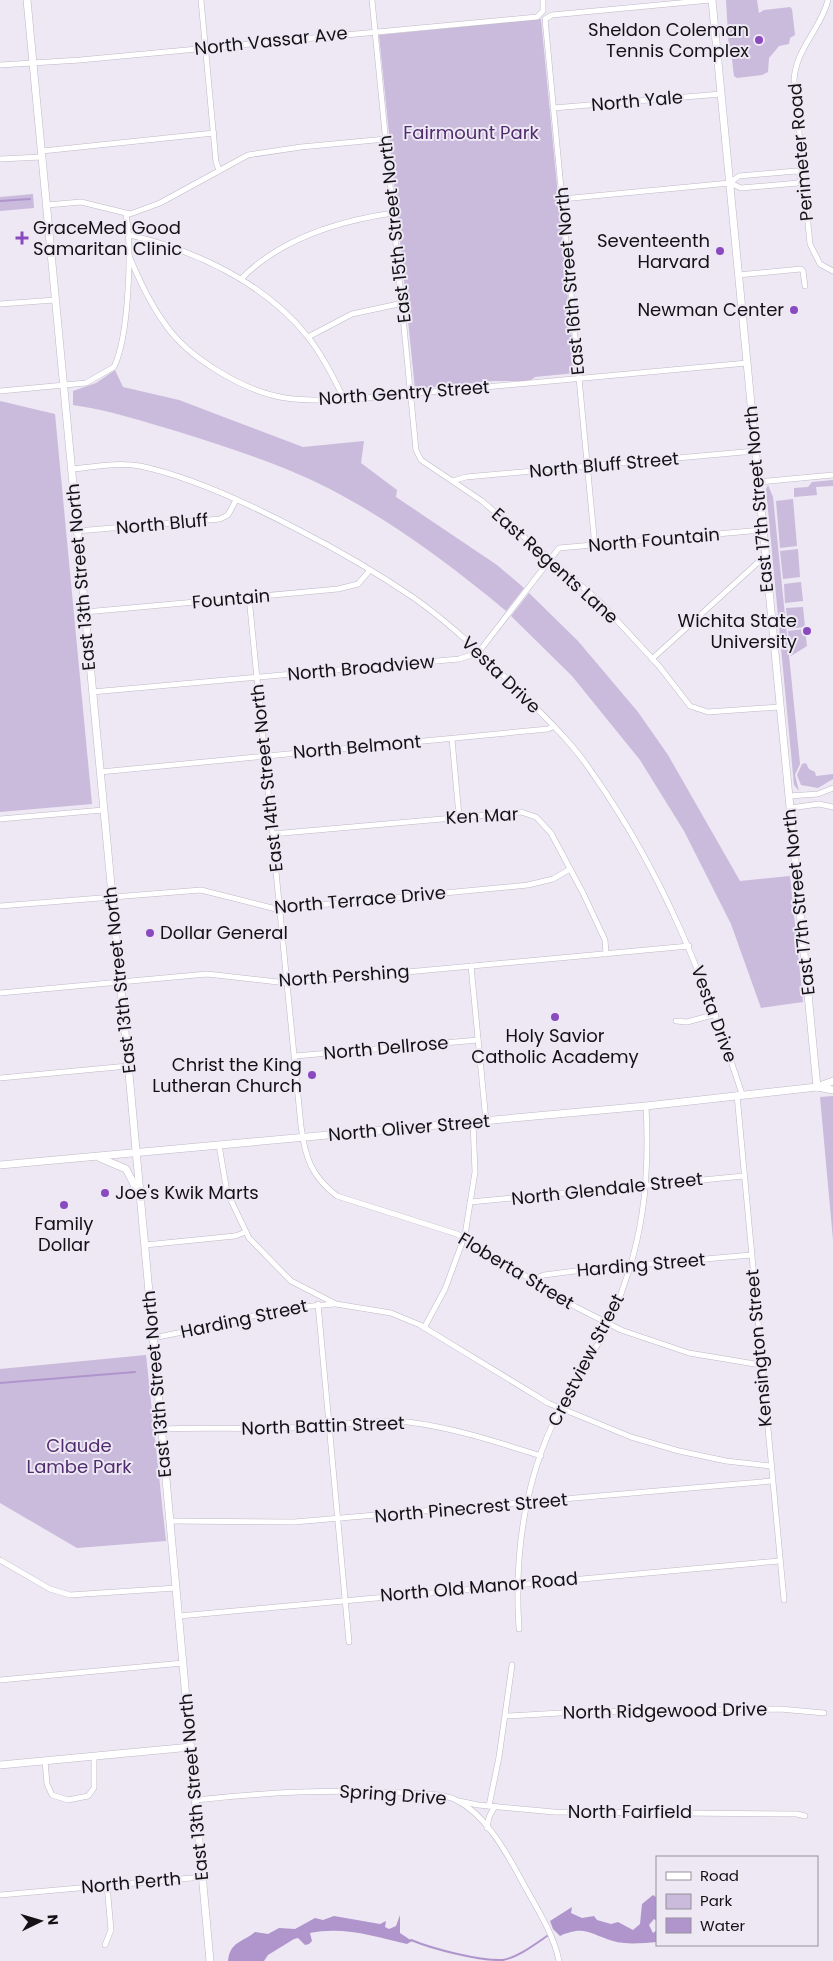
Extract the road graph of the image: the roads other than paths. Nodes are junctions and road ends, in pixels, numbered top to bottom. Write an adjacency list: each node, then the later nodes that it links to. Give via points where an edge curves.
1 (26, 0): 10 (main road, East 13th Street North)
2 (201, 0): 9 (street)
3 (372, 0): 8 (street, East 15th Street North)
4 (543, 0): 7 (street, East 16th Street North)
5 (712, 0): 7 (street, North Vassar Ave); 12 (main road, East 17th Street North)
6 (828, 0): 19 (street, Perimeter Road, via 801,51 795,74)
7 (544, 15): 8 (street, North Vassar Ave); 13 (street, East 16th Street North)
8 (374, 31): 9 (street, North Vassar Ave); 15 (street, East 15th Street North)
9 (206, 48): 10 (street, North Vassar Ave); 14 (street)
10 (34, 63): 11 (street, North Vassar Ave); 16 (main road, East 13th Street North)
11 (0, 65)
12 (721, 94): 13 (street, North Yale); 20 (main road, East 17th Street North)
13 (553, 108): 21 (street, East 16th Street North)
14 (214, 133): 16 (street); 18 (street)
15 (386, 139): 18 (street, via 248,155); 23 (street, East 15th Street North)
16 (42, 154): 17 (street); 22 (main road, East 13th Street North)
17 (0, 159)
18 (219, 170): 24 (street, via 160,203)
19 (803, 176): 20 (street, via 796,171 739,176); 20 (street, via 798,183 741,188); 27 (street, Perimeter Road, via 810,244 820,264)
20 (730, 183): 21 (street); 28 (main road, East 17th Street North)
21 (562, 199): 36 (street, East 16th Street North)
22 (47, 205): 24 (street, via 82,202); 31 (main road, East 13th Street North)
23 (393, 213): 29 (street, via 357,219 297,239 255,265); 32 (street, East 15th Street North)
24 (126, 214): 25 (street)
25 (130, 235): 26 (street); 29 (street, via 194,255)
26 (128, 253): 37 (street, via 127,301 118,360 114,367 86,383); 40 (street, North Gentry Street, via 140,283 164,324 215,370 254,389 285,398)
27 (833, 271)
28 (738, 275): 30 (street, via 800,269); 35 (main road, East 17th Street North)
29 (241, 279): 34 (street, via 282,310)
30 (805, 286)
31 (55, 300): 33 (street); 37 (main road, East 13th Street North)
32 (403, 303): 34 (street, via 352,314); 39 (street, East 15th Street North)
33 (0, 304)
34 (308, 337): 40 (street, via 330,369)
35 (747, 363): 36 (street, North Gentry Street); 41 (main road, East 17th Street North)
36 (579, 378): 39 (street, North Gentry Street); 43 (street, East 16th Street North)
37 (63, 386): 38 (street); 44 (main road, East 13th Street North)
38 (0, 391)
39 (411, 393): 40 (street, North Gentry Street); 42 (street, East 15th Street North, via 416,450)
40 (344, 399)
41 (755, 451): 43 (street, North Bluff Street); 47 (main road, East 17th Street North)
42 (420, 458): 46 (street, East Regents Lane)
43 (587, 467): 46 (street, North Bluff Street, via 466,477); 51 (street, East 16th Street North)
44 (71, 469): 48 (street, Vesta Drive, via 122,464 140,466); 50 (main road, East 13th Street North)
45 (833, 475): 47 (street)
46 (453, 481): 53 (street, East Regents Lane, via 482,501)
47 (758, 482): 49 (main road, East 17th Street North)
48 (236, 500): 50 (street, North Bluff, via 228,515 220,519); 54 (street, Vesta Drive, via 341,552)
49 (762, 530): 51 (street, North Fountain); 52 (main road, East 17th Street North)
50 (77, 531): 56 (main road, East 13th Street North)
51 (595, 546): 53 (street, North Fountain, via 559,548)
52 (765, 556): 58 (street); 61 (main road, East 17th Street North)
53 (550, 559): 57 (street); 58 (street, East Regents Lane, via 599,601)
54 (370, 570): 55 (street, Fountain, via 364,579 348,587); 57 (street, Vesta Drive, via 416,600)
55 (250, 597): 56 (street, Fountain); 59 (street, East 14th Street North)
56 (85, 612): 60 (main road, East 13th Street North)
57 (479, 651): 59 (street, North Broadview, via 459,659); 62 (street, Vesta Drive)
58 (652, 659): 61 (street, East Regents Lane, via 690,706 699,710 725,712)
59 (257, 677): 60 (street, North Broadview); 64 (street, East 14th Street North)
60 (92, 692): 65 (main road, East 13th Street North)
61 (779, 707): 67 (main road, East 17th Street North)
62 (554, 726): 63 (street, North Belmont); 78 (street, Vesta Drive, via 592,772 623,818)
63 (452, 739): 64 (street, North Belmont); 71 (street)
64 (264, 756): 65 (street, North Belmont); 73 (street, East 14th Street North)
65 (100, 772): 70 (main road, East 13th Street North)
66 (833, 788): 67 (street, via 818,794)
67 (789, 796): 69 (main road, East 17th Street North)
68 (833, 807): 69 (street, via 816,804)
69 (790, 808): 91 (main road, East 17th Street North)
70 (103, 810): 72 (street); 75 (main road, East 13th Street North)
71 (459, 816): 73 (street, Ken Mar); 74 (street, Ken Mar, via 521,812 536,817 551,833)
72 (0, 819)
73 (272, 834): 77 (street, East 14th Street North)
74 (570, 869): 77 (street, North Terrace Drive, via 554,879 528,885); 79 (street, Ken Mar, via 605,940)
75 (112, 896): 76 (street, North Terrace Drive); 77 (street, North Terrace Drive, via 201,890); 81 (main road, East 13th Street North)
76 (0, 906)
77 (279, 909): 82 (street, East 14th Street North)
78 (689, 946): 79 (street, North Pershing); 84 (street, Vesta Drive)
79 (606, 954): 80 (street, North Pershing)
80 (472, 966): 82 (street, North Pershing); 86 (street)
81 (120, 982): 82 (street, North Pershing, via 207,974); 83 (street, North Pershing); 88 (main road, East 13th Street North)
82 (287, 983): 87 (street, East 14th Street North)
83 (0, 993)
84 (716, 1014): 85 (street, via 687,1022); 93 (street, Vesta Drive)
85 (676, 1021)
86 (478, 1040): 87 (street, North Dellrose); 95 (street)
87 (295, 1056): 97 (street, East 14th Street North)
88 (128, 1066): 89 (street); 99 (main road, East 13th Street North)
89 (0, 1078)
90 (833, 1081): 91 (main road, North Oliver Street)
91 (817, 1087): 92 (main road, North Oliver Street); 93 (main road, North Oliver Street)
92 (833, 1090)
93 (740, 1095): 94 (main road, North Oliver Street); 102 (street, Kensington Street)
94 (646, 1106): 95 (main road, North Oliver Street); 103 (street, Crestview Street)
95 (486, 1121): 96 (main road, North Oliver Street)
96 (473, 1122): 97 (main road, North Oliver Street); 105 (street, via 475,1172)
97 (302, 1137): 98 (main road, North Oliver Street); 107 (street, Floberta Street, via 313,1172 322,1185 337,1196 457,1234)
98 (219, 1145): 99 (main road, North Oliver Street); 106 (street, via 228,1192)
99 (136, 1152): 100 (main road, North Oliver Street); 104 (main road, East 13th Street North)
100 (94, 1156): 101 (main road, North Oliver Street); 104 (main road, via 126,1169)
101 (0, 1165)
102 (744, 1176): 103 (street, North Glendale Street); 109 (street, Kensington Street)
103 (646, 1184): 105 (street, North Glendale Street); 110 (street, Crestview Street, via 646,1199)
104 (140, 1197): 108 (main road, East 13th Street North)
105 (470, 1202): 107 (street)
106 (246, 1232): 108 (street, via 235,1236); 113 (street, via 291,1281)
107 (463, 1239): 111 (street, Floberta Street); 115 (street, via 445,1289)
108 (145, 1244): 116 (main road, East 13th Street North)
109 (751, 1255): 110 (street, Harding Street); 117 (street, Kensington Street)
110 (630, 1266): 111 (street, Harding Street, via 544,1275); 114 (street, Crestview Street)
111 (532, 1280): 114 (street, Floberta Street)
112 (318, 1304): 113 (street, Harding Street); 116 (street, Harding Street, via 280,1309); 119 (street)
113 (336, 1304): 115 (street, via 391,1313)
114 (608, 1324): 117 (street, Floberta Street, via 689,1353); 118 (street, Crestview Street)
115 (424, 1328): 118 (street)
116 (153, 1338): 120 (main road, East 13th Street North)
117 (761, 1365): 122 (street, Kensington Street)
118 (560, 1408): 121 (street, Crestview Street); 122 (street, via 631,1437 679,1451)
119 (330, 1425): 120 (street, North Battin Street); 121 (street, North Battin Street, via 406,1422 469,1432); 125 (street)
120 (162, 1429): 126 (main road, East 13th Street North)
121 (541, 1456): 124 (street, Crestview Street)
122 (770, 1466): 123 (street, Kensington Street)
123 (772, 1481): 124 (street, North Pinecrest Street); 128 (street, Kensington Street)
124 (527, 1503): 125 (street, North Pinecrest Street); 129 (street, Crestview Street)
125 (338, 1519): 126 (street, North Pinecrest Street, via 294,1522); 131 (street)
126 (170, 1520): 130 (main road, East 13th Street North)
127 (0, 1560): 130 (street, via 50,1589 70,1595)
128 (779, 1561): 129 (street, North Old Manor Road); 132 (street, Kensington Street)
129 (517, 1584): 131 (street, North Old Manor Road); 134 (street, Crestview Street)
130 (176, 1588): 133 (main road, East 13th Street North)
131 (345, 1600): 133 (street, North Old Manor Road); 135 (street)
132 (784, 1600)
133 (179, 1616): 136 (main road, East 13th Street North)
134 (519, 1629)
135 (349, 1642)
136 (183, 1663): 138 (street); 141 (main road, East 13th Street North)
137 (512, 1664): 140 (street)
138 (0, 1680)
139 (824, 1713): 140 (street, North Ridgewood Drive, via 780,1709)
140 (506, 1716): 147 (street)
141 (191, 1747): 142 (main road); 145 (main road, East 13th Street North)
142 (94, 1756): 143 (main road); 143 (street, via 94,1788 88,1796 68,1800 52,1795 47,1784)
143 (45, 1761): 144 (main road)
144 (0, 1765)
145 (196, 1800): 146 (street, Spring Drive, via 269,1792 353,1790 435,1795); 150 (main road, East 13th Street North)
146 (456, 1800): 147 (street, North Fairfield); 149 (street, Spring Drive)
147 (492, 1806): 148 (street, North Fairfield, via 554,1812); 149 (street)
148 (805, 1816)
149 (487, 1828): 155 (street, Spring Drive, via 502,1846 537,1908)
150 (202, 1877): 151 (street, North Perth); 154 (main road, East 13th Street North)
151 (107, 1885): 152 (street, North Perth); 153 (street, via 111,1930)
152 (0, 1895)
153 (106, 1946)
154 (210, 1961)
155 (559, 1961)

